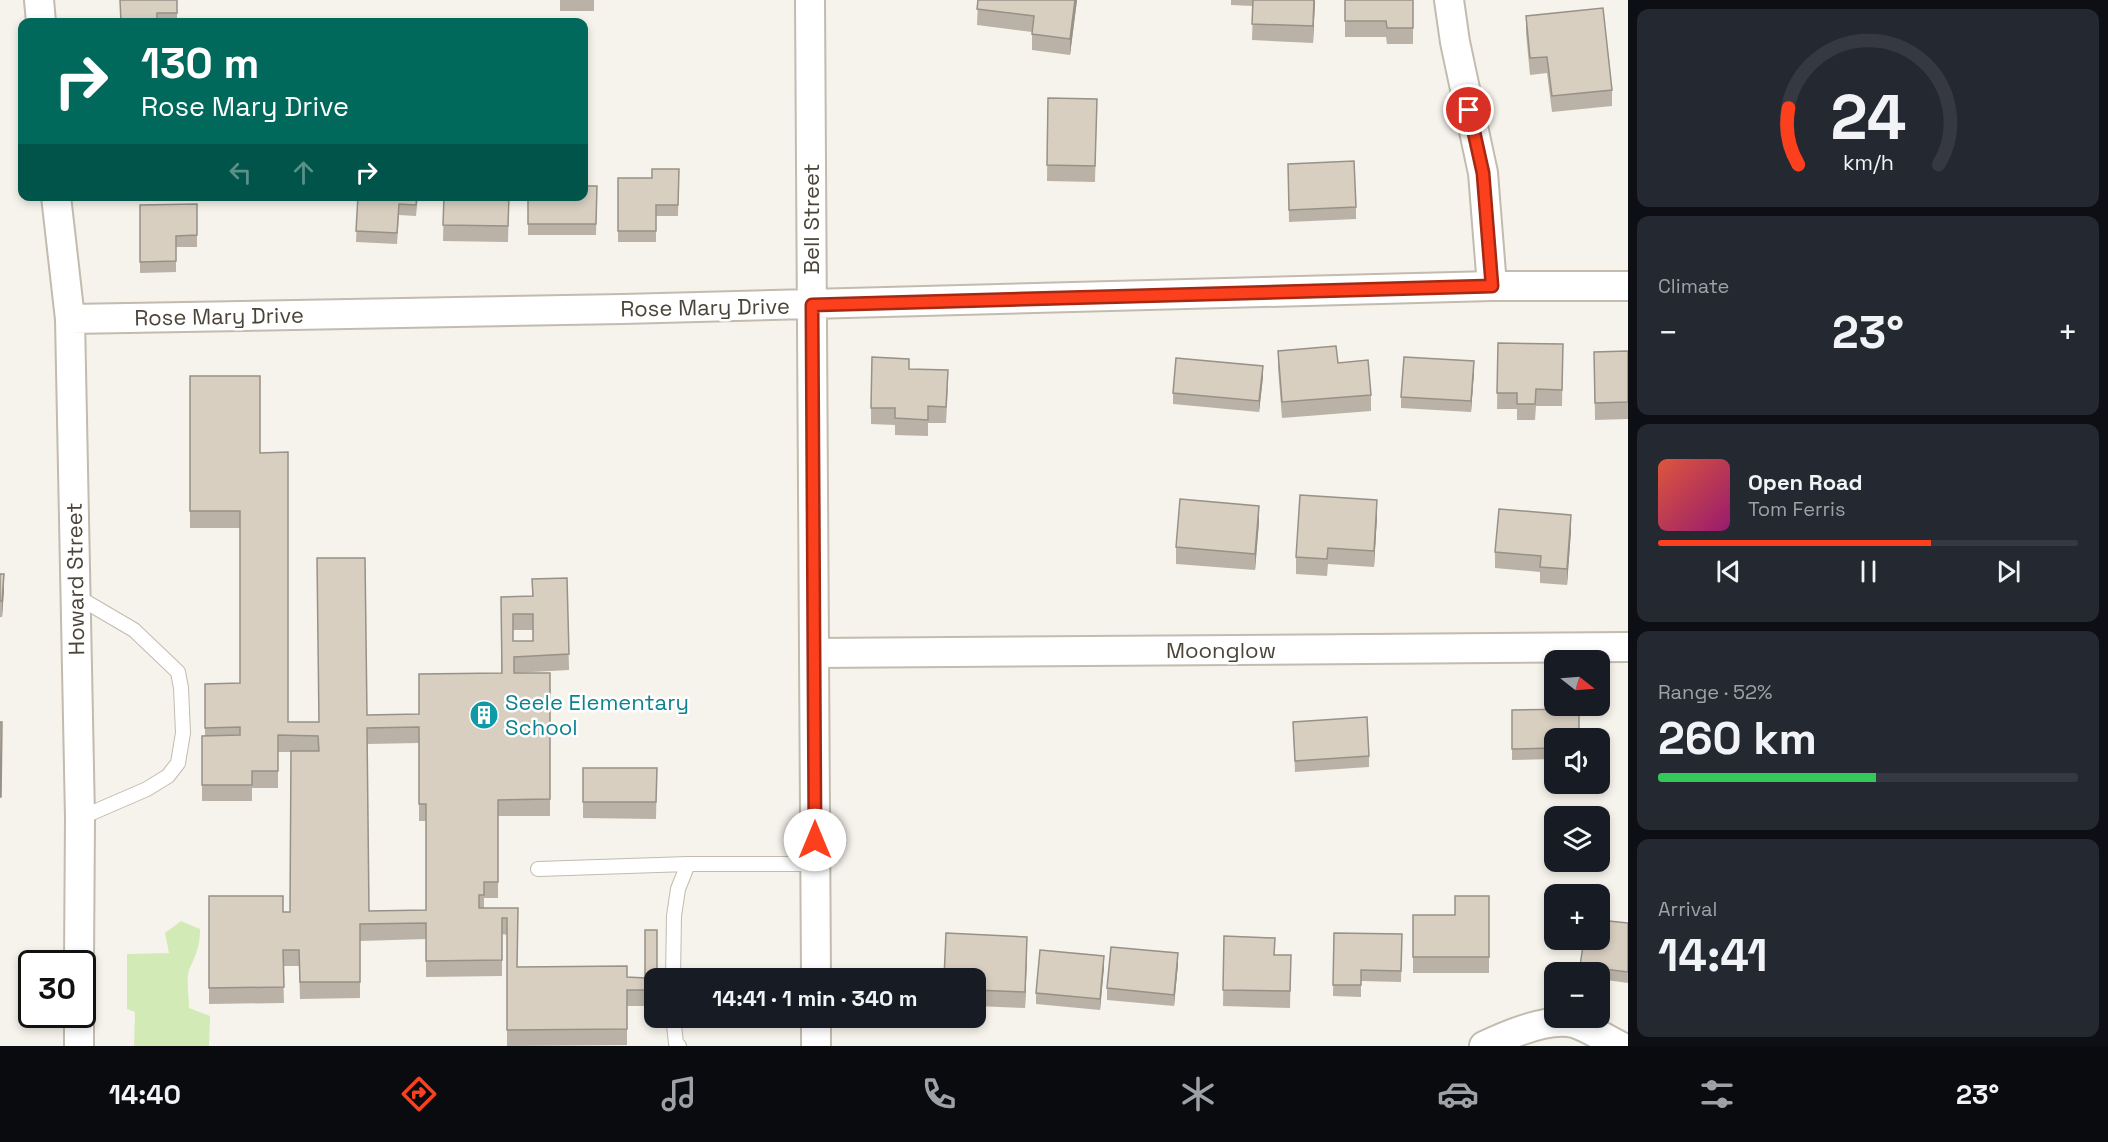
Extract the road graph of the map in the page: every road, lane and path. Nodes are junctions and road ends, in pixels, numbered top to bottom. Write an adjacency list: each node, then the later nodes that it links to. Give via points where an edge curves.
1 (39, 0): 4 (street)
2 (810, 0): 8 (street, Bell Street)
3 (1449, 0): 6 (street, via 1483,173)
4 (41, 18)
5 (57, 201): 9 (street, Howard Street)
6 (1492, 286): 7 (street, Rose Mary Drive); 8 (street, Rose Mary Drive)
7 (1628, 286)
8 (812, 305): 9 (street, Rose Mary Drive); 12 (street, Bell Street)
9 (70, 319): 10 (street, Howard Street)
10 (76, 596): 13 (street, Howard Street); 13 (lane, via 134,630 178,672 183,733 178,763 168,776)
11 (1628, 647): 12 (street, Moonglow)
12 (815, 653): 15 (street, Bell Street)
13 (80, 818): 17 (street, Howard Street)
14 (688, 864): 15 (lane); 16 (lane); 18 (lane, via 678,889 674,916)
15 (815, 864): 19 (street, Bell Street)
16 (538, 869)
17 (79, 950)
18 (673, 968)
19 (816, 968)
20 (79, 1028): 23 (street)
21 (674, 1028): 24 (lane)
22 (816, 1028): 25 (street)
23 (79, 1046)
24 (679, 1046)
25 (816, 1046)
26 (1484, 1046): 27 (street, via 1528,1028 1574,1023)
27 (1620, 1046)

